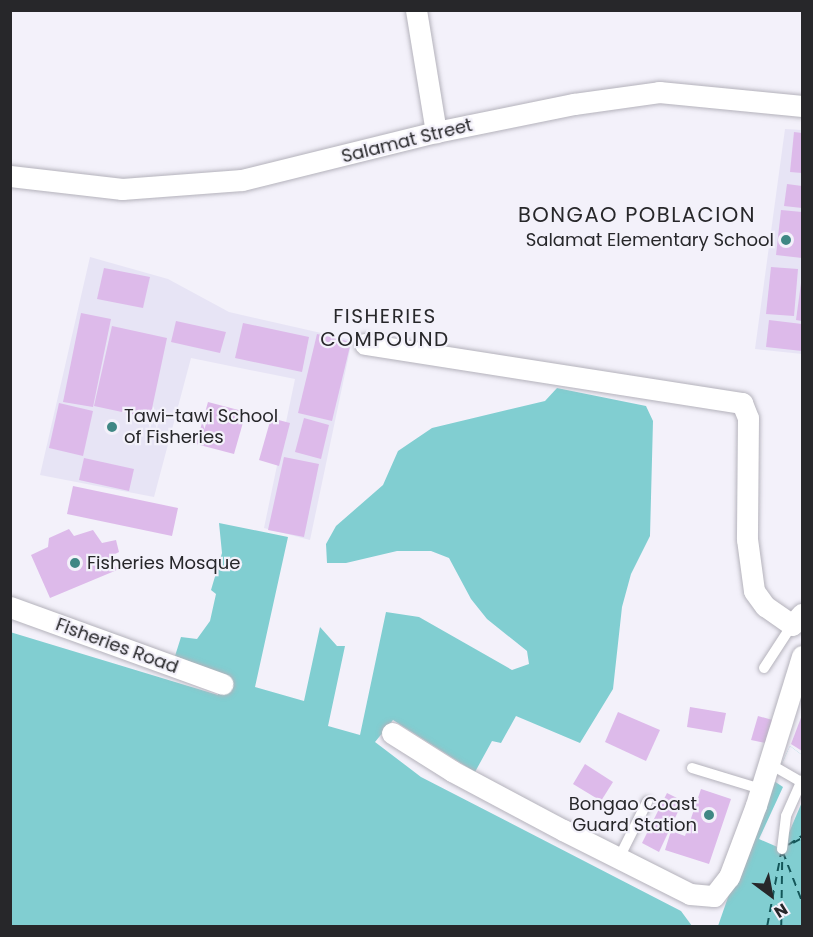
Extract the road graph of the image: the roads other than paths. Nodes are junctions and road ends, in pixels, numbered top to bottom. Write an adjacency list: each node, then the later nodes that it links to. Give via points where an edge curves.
1 (416, 10): 3 (street)
2 (802, 106): 3 (street, Salamat Street, via 660,92 574,104)
3 (436, 132): 4 (street, Salamat Street, via 260,176 204,184 122,189)
4 (10, 176)
5 (365, 344): 7 (street, via 742,403 748,418 747,539 754,591 765,606)
6 (10, 607): 10 (street, Fisheries Road)
7 (797, 619): 9 (lane)
8 (802, 656): 12 (street)
9 (764, 668)
10 (223, 684)
11 (392, 733): 18 (street, via 452,771)
12 (770, 764): 14 (lane); 15 (street)
13 (692, 768): 15 (lane)
14 (802, 781): 17 (lane, via 786,816)
15 (761, 789): 18 (street, via 729,877 714,896 690,894)
16 (647, 802): 18 (lane)
17 (782, 849)
18 (619, 858)

